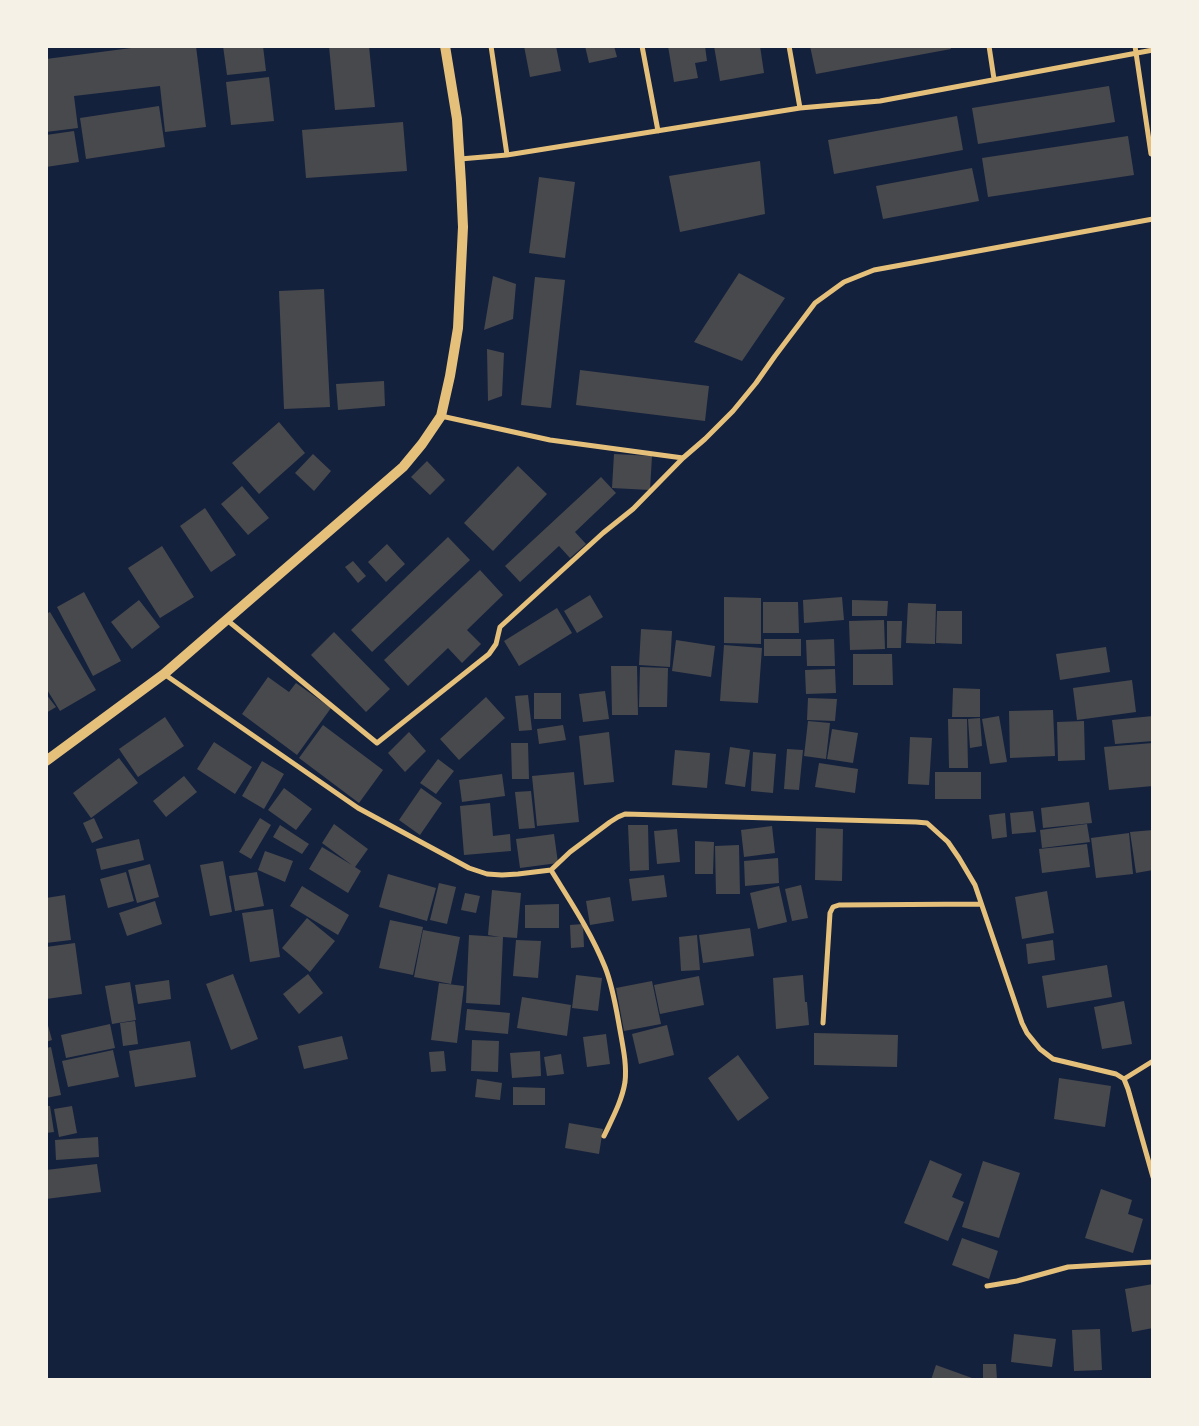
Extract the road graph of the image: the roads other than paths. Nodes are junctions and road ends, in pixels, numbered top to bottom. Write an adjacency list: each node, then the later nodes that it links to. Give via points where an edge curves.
1 (445, 46): 14 (main road, via 458,119)
2 (491, 46): 13 (street)
3 (642, 46): 11 (street)
4 (789, 46): 10 (street)
5 (989, 46): 9 (street)
6 (1135, 46): 8 (street)
7 (1153, 50): 8 (street)
8 (1136, 54): 9 (street); 12 (street)
9 (994, 79): 10 (street, via 880,101)
10 (800, 108): 11 (street)
11 (658, 131): 13 (street)
12 (1151, 154)
13 (507, 155): 14 (street)
14 (460, 159): 16 (main road, via 463,227 458,328)
15 (1153, 219): 17 (street, via 874,270 844,282 815,303 733,411)
16 (441, 416): 17 (street, via 550,440); 18 (main road, via 403,468)
17 (683, 458): 18 (street, via 633,509 500,627 496,644 489,654 377,743)
18 (226, 620): 19 (main road)
19 (164, 674): 20 (main road); 21 (street, via 358,808 469,868 502,875)
20 (46, 761)
21 (551, 870): 22 (street, via 570,852 625,814 916,822 927,823 948,842 975,886); 26 (street, via 597,949 612,988 625,1061 625,1083)
22 (981, 904): 23 (street, via 833,907); 25 (street, via 1022,1023 1033,1041 1053,1058 1116,1074)
23 (823, 1023)
24 (1153, 1061): 25 (street)
25 (1124, 1079): 27 (street)
26 (604, 1136)
27 (1153, 1176)
28 (1153, 1262): 29 (street, via 1068,1267)
29 (987, 1286)

